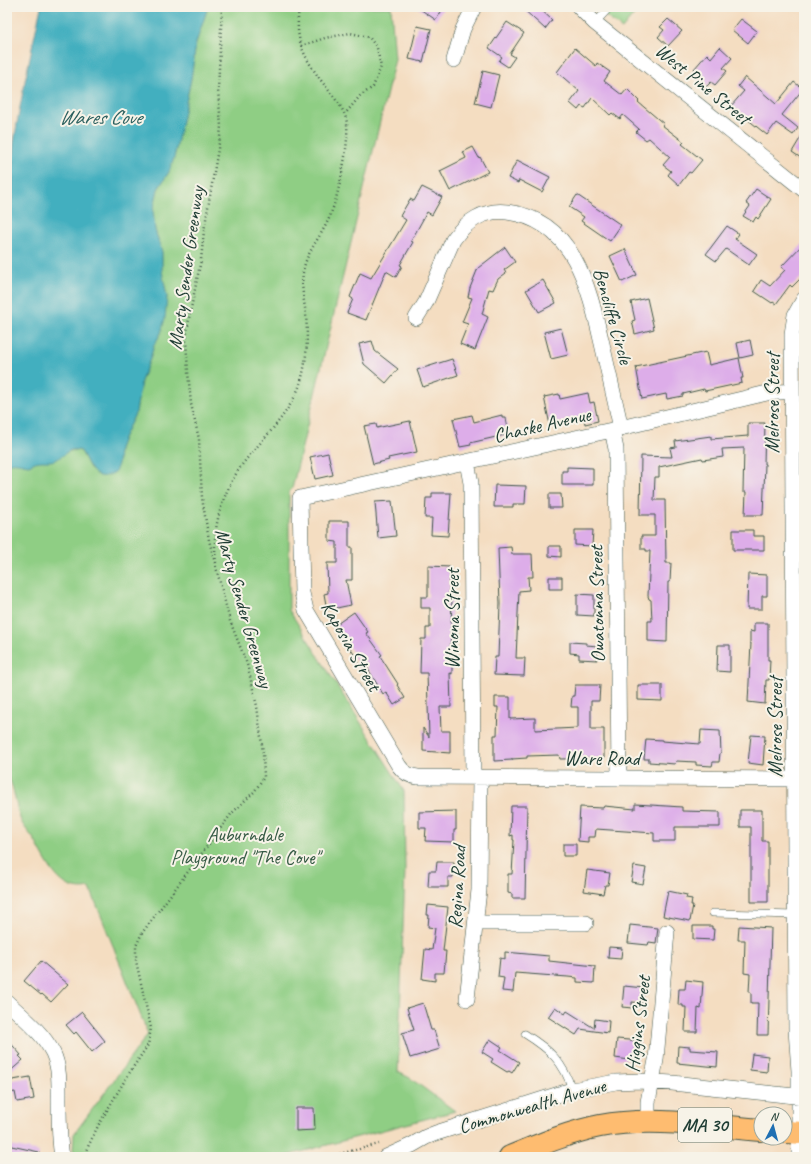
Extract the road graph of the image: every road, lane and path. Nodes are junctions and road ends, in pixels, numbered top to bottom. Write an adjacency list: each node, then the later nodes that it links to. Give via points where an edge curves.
1 (222, 7): 17 (path, Marty Sender Greenway, via 218,90 220,137 186,340 191,404 200,450 202,498 208,540)
2 (299, 7): 7 (path, via 298,30)
3 (474, 7): 8 (street, via 462,28)
4 (579, 7): 6 (street, West Pine Street)
5 (610, 7): 6 (lane)
6 (595, 23): 10 (street, West Pine Street)
7 (301, 46): 9 (path, via 313,70); 9 (path, via 350,33 369,37 377,48 381,67 373,87 360,96)
8 (454, 60)
9 (344, 114): 17 (path, via 347,123 339,189 330,217 310,250 304,268 302,290 308,333 307,358 298,388 286,411 248,457 222,503 215,539)
10 (804, 190)
11 (804, 299): 13 (street, Melrose Street, via 795,314 792,327)
12 (416, 318): 14 (street, Bencliffe Circle, via 426,302 453,240 462,228 481,216 496,212 517,214 536,221 562,242 583,274 594,309)
13 (792, 391): 14 (street, Chaske Avenue, via 767,394); 21 (street, Melrose Street)
14 (617, 429): 15 (street, Chaske Avenue); 20 (street, Owatonna Street)
15 (467, 462): 16 (street, Chaske Avenue); 19 (street, Winona Street, via 471,483)
16 (300, 498): 18 (street, Kaposia Street, via 302,593 306,610 399,766)
17 (216, 567): 37 (path, Marty Sender Greenway, via 230,621 247,664 257,706 264,777 254,792 232,813 142,933 136,946 136,961 151,1028 148,1045 99,1124)
18 (409, 775): 19 (street, Ware Road)
19 (476, 777): 20 (street, Ware Road); 24 (street, Regina Road, via 480,861)
20 (619, 778): 21 (street, Ware Road)
21 (795, 779): 23 (street, Melrose Street)
22 (712, 912): 23 (lane)
23 (795, 915): 32 (street, Melrose Street, via 796,1030)
24 (476, 923): 25 (street); 27 (street, Regina Road)
25 (586, 923)
26 (668, 932): 30 (street, Higgins Street)
27 (467, 999)
28 (7, 1002): 36 (street, via 44,1039 56,1062)
29 (525, 1034): 31 (lane, via 554,1056 565,1071)
30 (652, 1082): 31 (street, Commonwealth Avenue, via 629,1081); 32 (street, Commonwealth Avenue); 33 (street, Higgins Street)
31 (572, 1090): 38 (street, Commonwealth Avenue, via 436,1133)
32 (802, 1097): 35 (street, Melrose Street)
33 (648, 1121): 34 (main road, Commonwealth Avenue / MA 30); 39 (main road, Commonwealth Avenue / MA 30, via 592,1128)
34 (753, 1129)
35 (796, 1132): 40 (street, Melrose Street)
36 (62, 1157)
37 (83, 1157)
38 (386, 1157)
39 (510, 1157)
40 (799, 1157)

